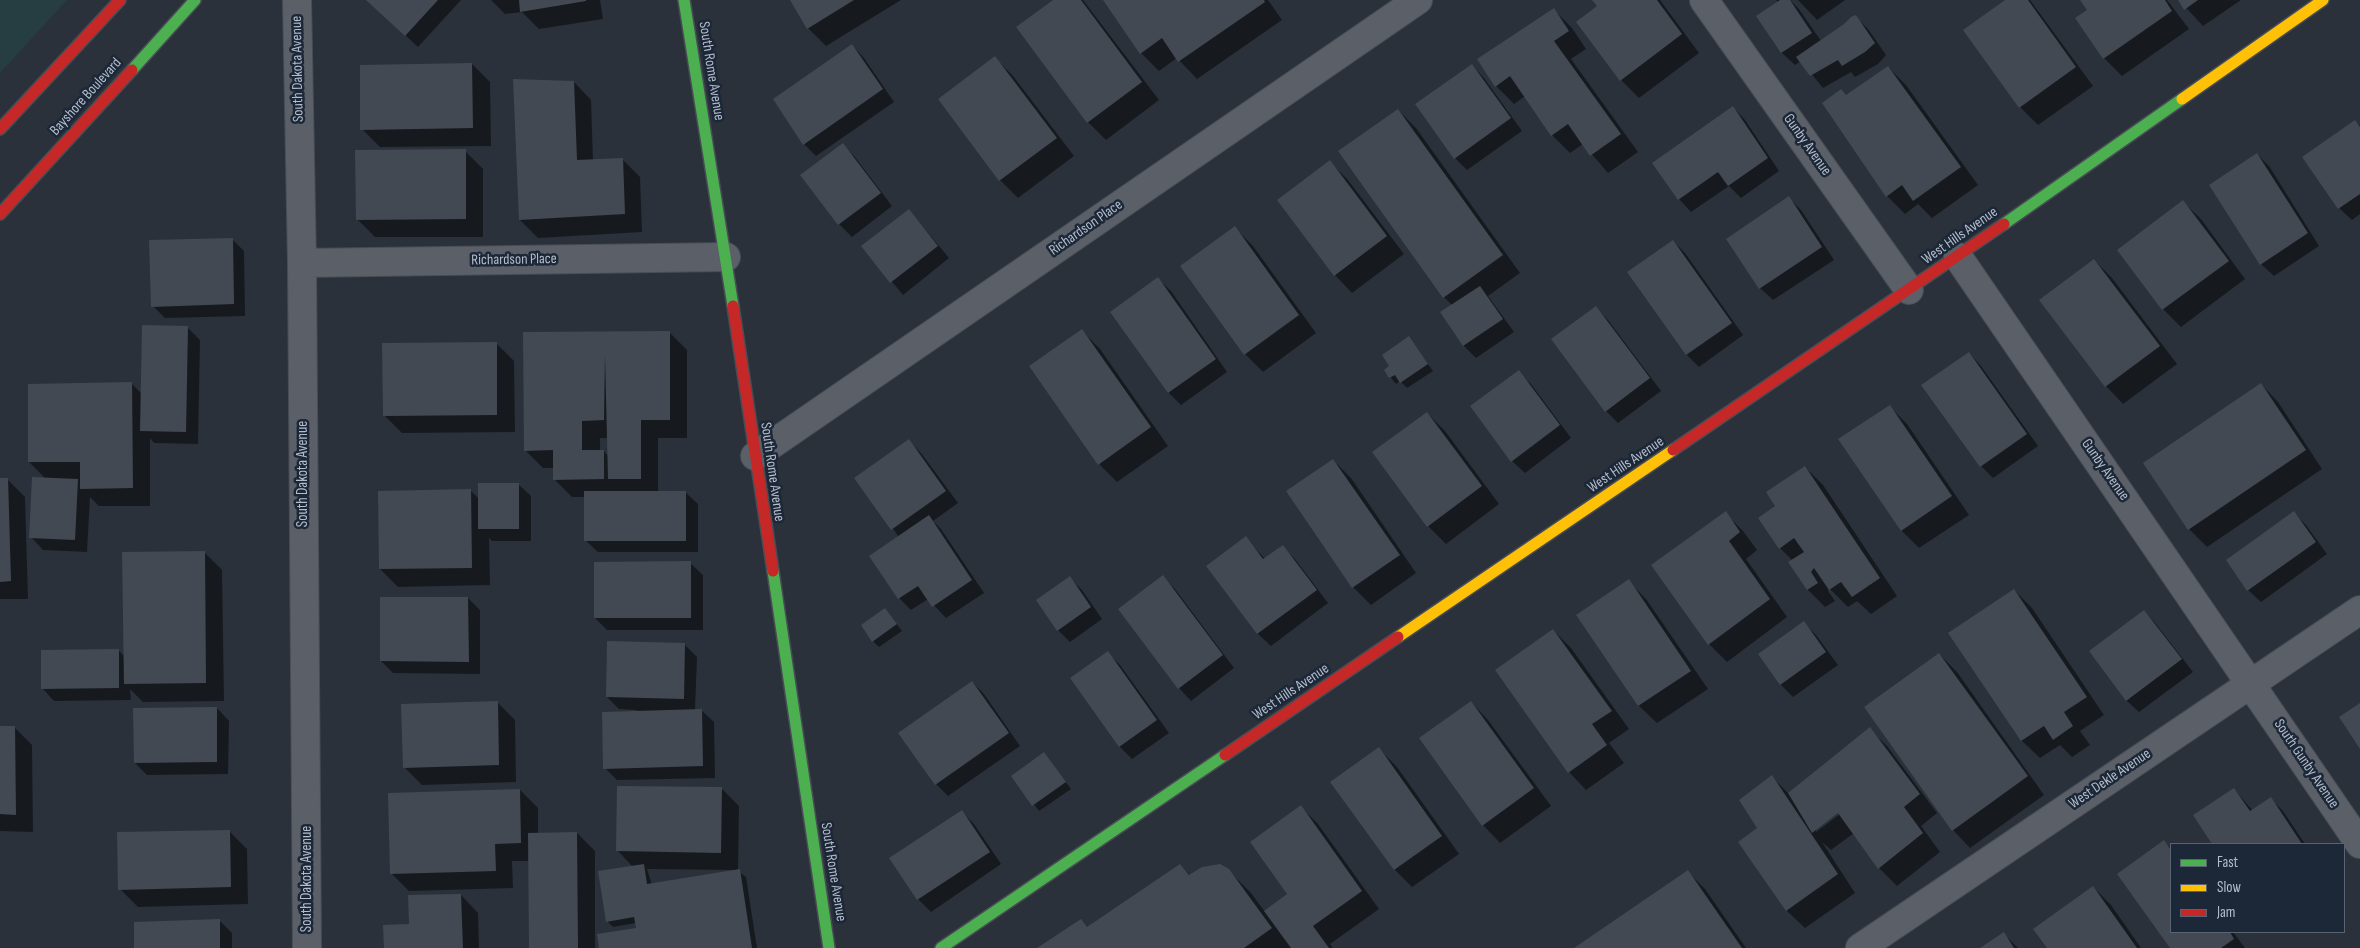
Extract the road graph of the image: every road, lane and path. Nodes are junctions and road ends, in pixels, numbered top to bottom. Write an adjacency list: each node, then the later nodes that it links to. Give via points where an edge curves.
1 (120, 0): 8 (street)
2 (195, 0): 9 (street, Bayshore Boulevard)
3 (297, 0): 12 (street, South Dakota Avenue)
4 (684, 0): 10 (street, South Rome Avenue)
5 (1418, 0): 14 (street, Richardson Place)
6 (1704, 0): 13 (street, Gunby Avenue)
7 (2323, 0): 11 (street, West Hills Avenue)
8 (0, 129)
9 (0, 214)
10 (726, 257): 12 (street, Richardson Place); 14 (street, South Rome Avenue)
11 (1958, 257): 13 (street, West Hills Avenue); 16 (street, Gunby Avenue)
12 (302, 264): 18 (street, South Dakota Avenue)
13 (1909, 290): 20 (street, West Hills Avenue)
14 (755, 456): 19 (street, South Rome Avenue)
15 (2360, 610): 16 (street, West Dekle Avenue)
16 (2251, 683): 17 (street, South Gunby Avenue); 21 (street, West Dekle Avenue)
17 (2360, 844)
18 (307, 948)
19 (830, 948)
20 (941, 948)
21 (1860, 948)

